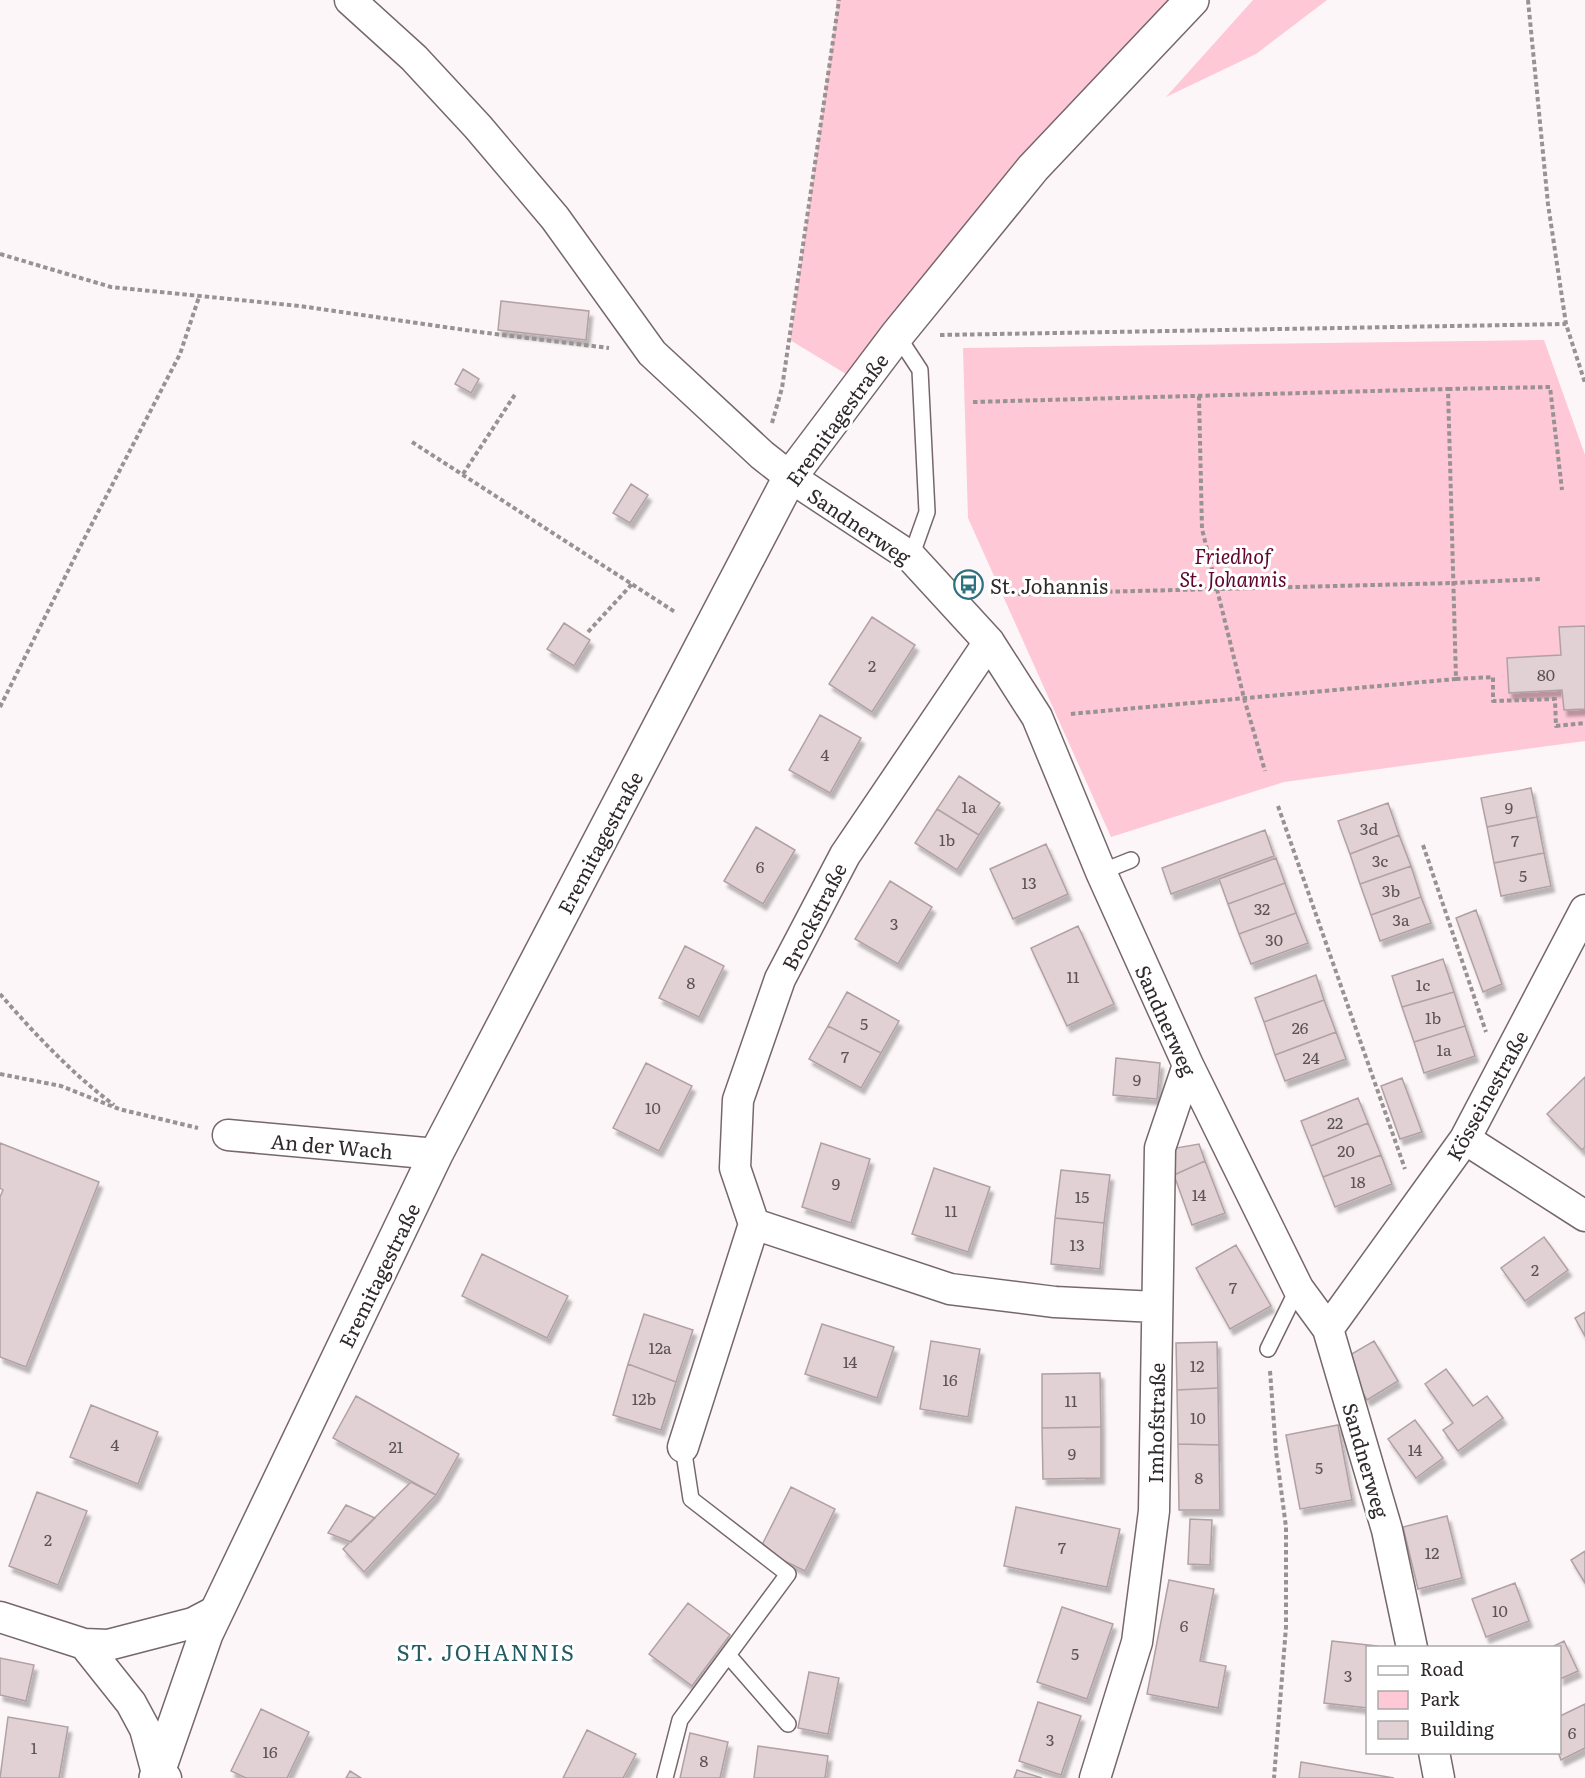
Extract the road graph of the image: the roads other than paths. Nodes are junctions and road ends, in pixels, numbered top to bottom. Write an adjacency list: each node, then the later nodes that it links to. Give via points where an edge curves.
1 (350, 0): 4 (street, Sandnerweg, via 414,58 478,127 555,218 652,353)
2 (1192, 0): 3 (street, Eremitagestraße, via 1033,168)
3 (897, 335): 4 (street, Eremitagestraße); 5 (lane, via 920,370 927,512)
4 (790, 477): 5 (street, Sandnerweg); 13 (street, Eremitagestraße)
5 (911, 557): 6 (street, Sandnerweg)
6 (989, 642): 8 (street, Sandnerweg, via 1037,717); 15 (street, Brockstraße, via 845,855 780,979 738,1100 735,1168)
7 (1131, 860): 8 (lane)
8 (1101, 872): 10 (street, Sandnerweg)
9 (1585, 910): 12 (street, Kösseinestraße)
10 (1188, 1065): 16 (street, Sandnerweg); 17 (street, Imhofstraße, via 1160,1148)
11 (228, 1135): 13 (street, An der Wach)
12 (1465, 1139): 14 (street); 18 (street, Kösseinestraße)
13 (436, 1154): 21 (street, Eremitagestraße)
14 (1585, 1216)
15 (754, 1224): 17 (street, via 950,1289 1054,1302); 20 (street)
16 (1298, 1288): 18 (street, Sandnerweg); 19 (lane)
17 (1156, 1307): 30 (street, Imhofstraße, via 1154,1511 1137,1642)
18 (1328, 1329): 24 (street, Sandnerweg, via 1387,1530)
19 (1268, 1349)
20 (683, 1447): 25 (lane, via 691,1499 788,1574)
21 (216, 1611): 23 (street, via 193,1623 149,1635 108,1645); 28 (street, Eremitagestraße)
22 (0, 1617): 23 (street)
23 (84, 1644): 28 (street, via 132,1703)
24 (1412, 1646)
25 (728, 1655): 26 (lane); 29 (lane, via 680,1720)
26 (788, 1724)
27 (1434, 1754): 31 (street)
28 (160, 1776)
29 (666, 1778)
30 (1095, 1778)
31 (1439, 1778)

